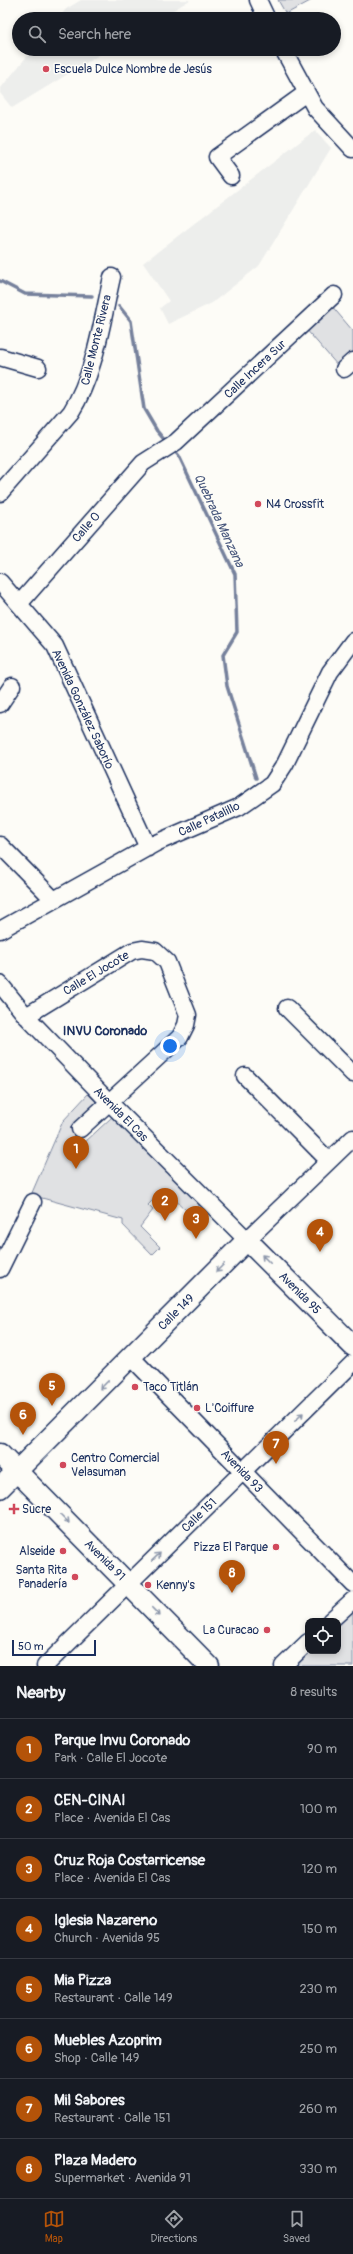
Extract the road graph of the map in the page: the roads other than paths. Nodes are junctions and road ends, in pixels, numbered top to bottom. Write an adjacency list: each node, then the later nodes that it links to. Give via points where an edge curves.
1 (258, 0): 2 (street)
2 (264, 12)
3 (287, 56): 4 (street)
4 (306, 93): 5 (street, via 326,123); 6 (street, via 217,157)
5 (353, 149)
6 (231, 176)
7 (112, 277): 12 (street, Calle Monte Rivera, via 88,378 80,398 71,412)
8 (334, 295): 11 (street, Calle Incera Sur, via 176,442)
9 (0, 357): 10 (street)
10 (38, 368)
11 (156, 453): 14 (street, Calle 0, via 143,463)
12 (0, 493)
13 (0, 582): 14 (street, Avenida González Saborío)
14 (19, 604): 19 (street, Avenida González Saborío, via 55,646)
15 (353, 641): 19 (street, Calle Patalillo, via 330,672 288,758 272,784 239,807)
16 (12, 686): 17 (street)
17 (0, 704)
18 (0, 844): 20 (street)
19 (148, 848): 20 (street, Calle Patalillo)
20 (54, 900): 21 (street, Calle Patalillo)
21 (0, 930)
22 (0, 984): 24 (street, Avenida El Cas)
23 (287, 1008): 25 (street)
24 (26, 1016): 27 (street, Avenida El Cas); 27 (street, Calle El Jocote, via 132,951 155,951 167,962 188,1015 186,1025 180,1037)
25 (353, 1074)
26 (245, 1076): 30 (street)
27 (108, 1101): 28 (street, Calle El Jocote); 32 (street, Avenida El Cas)
28 (80, 1129)
29 (353, 1138): 30 (street, Calle 149)
30 (329, 1161): 32 (street, Calle 149)
31 (34, 1202): 33 (street)
32 (247, 1240): 34 (main road, Avenida 95, one-way to 32); 35 (main road, Calle 149, one-way to 35)
33 (0, 1269)
34 (353, 1346)
35 (131, 1357): 38 (main road, Calle 149, one-way to 38); 39 (street, Avenida 93)
36 (353, 1363): 39 (street, Calle 151, one-way to 36)
37 (0, 1454): 38 (main road, Avenida 91)
38 (18, 1472): 40 (main road, Calle 149); 41 (main road, Avenida 91, one-way to 41)
39 (243, 1472): 41 (street, Calle 151, one-way to 39); 42 (street, Avenida 93)
40 (0, 1488)
41 (128, 1584): 46 (street, Calle 151); 47 (main road, Avenida 91, one-way to 47)
42 (353, 1584)
43 (353, 1600): 44 (street)
44 (333, 1618)
45 (305, 1645): 48 (street)
46 (45, 1666)
47 (209, 1666)
48 (283, 1666)

